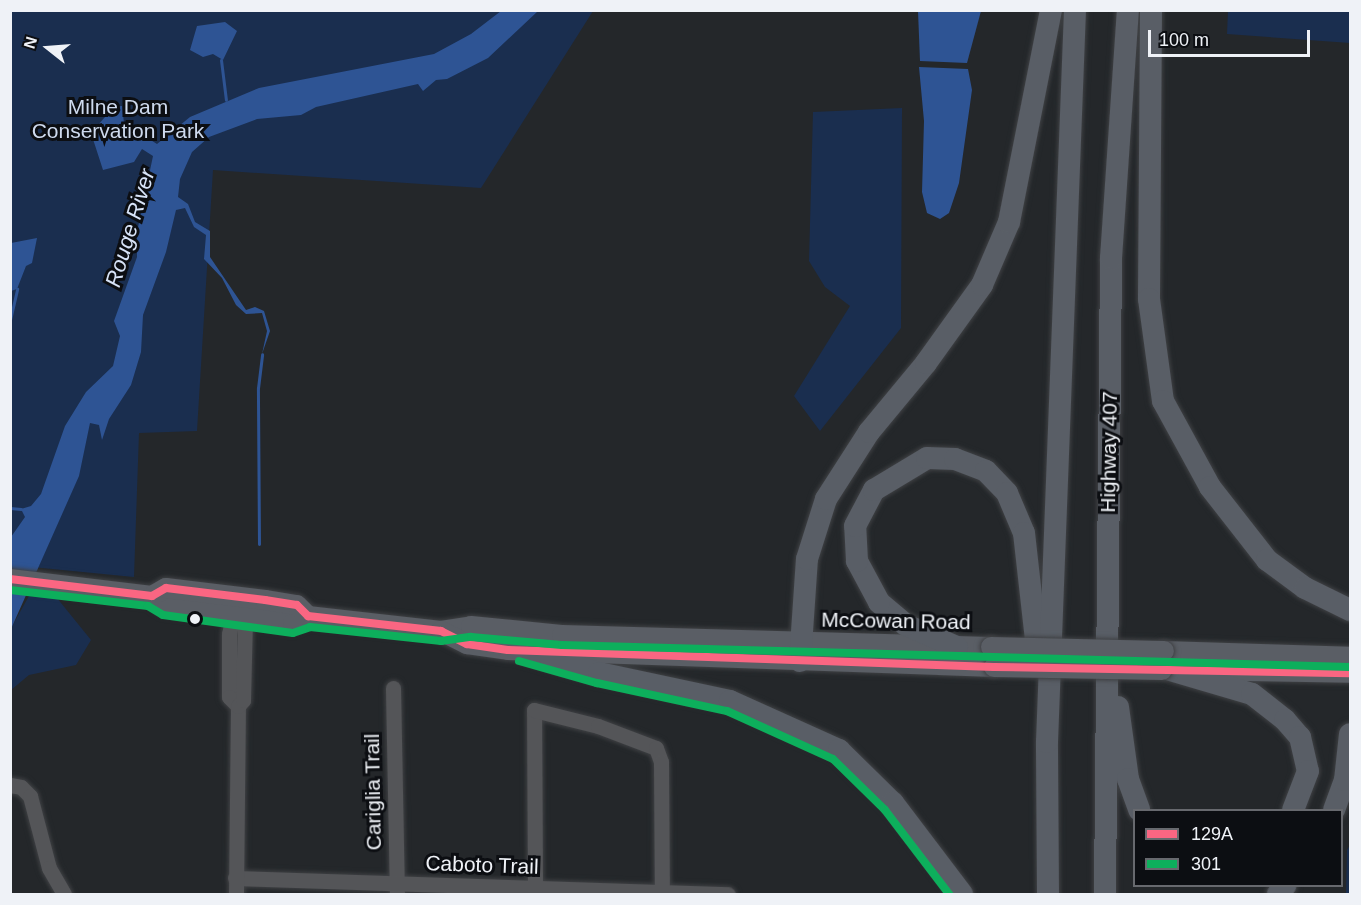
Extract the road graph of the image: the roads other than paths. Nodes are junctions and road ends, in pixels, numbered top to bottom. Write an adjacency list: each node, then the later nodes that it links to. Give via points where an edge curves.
1 (1051, 10): 12 (highway, via 1009,222 982,285 926,363 869,432 826,499 807,559)
2 (1075, 10): 17 (highway)
3 (1128, 10): 8 (highway, Highway 407, via 1112,258)
4 (1150, 10): 7 (highway, via 1149,298 1163,401 1210,488 1267,560 1305,588)
5 (10, 579): 6 (main road, McCowan Road, via 152,596 164,605)
6 (238, 610): 9 (main road, McCowan Road, via 297,605 308,616); 23 (street, via 229,697 238,706)
7 (1350, 610)
8 (1107, 626): 20 (highway, via 1128,779); 32 (highway, Highway 407)
9 (441, 631): 11 (main road, McCowan Road, via 467,644); 12 (main road, McCowan Road, via 471,626)
10 (957, 647): 12 (main road, McCowan Road); 14 (main road, McCowan Road, bridge); 17 (highway, via 897,617 879,602 857,561 855,526 874,490 927,458 955,459 987,471 1007,493 1024,533)
11 (521, 651): 12 (main road, McCowan Road); 30 (highway, via 599,673 730,701 839,750 893,803)
12 (801, 651): 14 (main road, McCowan Road, bridge, via 994,667)
13 (1350, 657): 14 (main road, McCowan Road)
14 (1165, 663): 15 (main road, McCowan Road); 21 (highway, via 1252,694 1300,737 1308,771)
15 (1350, 673)
16 (393, 688): 24 (street, Cariglia Trail)
17 (1048, 715): 31 (highway)
18 (1350, 734): 22 (highway, via 1345,780)
19 (10, 785): 27 (street, via 21,787 30,795 48,868)
20 (1139, 809)
21 (1293, 809)
22 (1334, 809)
23 (235, 878): 24 (street, Caboto Trail); 28 (street)
24 (397, 889): 25 (street, Caboto Trail)
25 (535, 889): 26 (street, Caboto Trail); 26 (street, via 534,710 598,726 656,748 661,762)
26 (662, 892): 29 (street, Caboto Trail)
27 (64, 894)
28 (236, 894)
29 (728, 894)
30 (962, 894)
31 (1048, 894)
32 (1105, 894)

